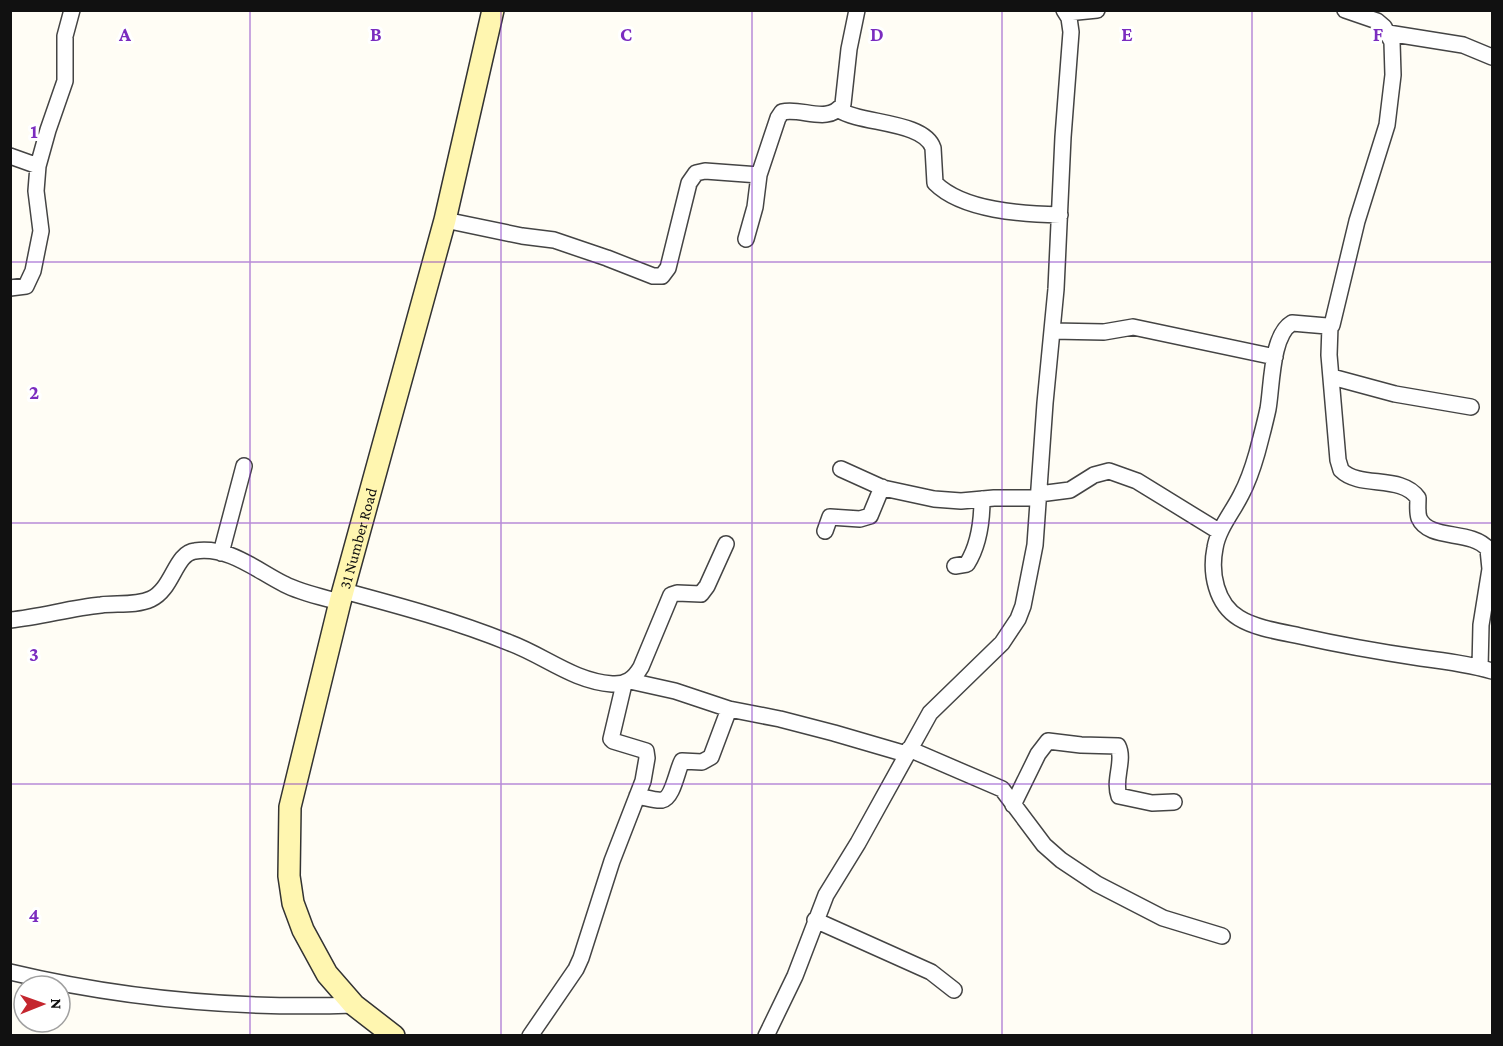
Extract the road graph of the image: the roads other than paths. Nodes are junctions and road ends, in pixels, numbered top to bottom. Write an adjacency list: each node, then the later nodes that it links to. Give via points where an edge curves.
1 (72, 10): 11 (street, via 65,36 65,81)
2 (493, 10): 14 (main road, 31 Number Road)
3 (857, 10): 9 (street, via 845,98)
4 (1097, 10): 6 (street)
5 (1345, 10): 7 (street, via 1377,21)
6 (1066, 12): 13 (street, via 1071,32)
7 (1388, 33): 8 (street, via 1463,45); 17 (street, via 1393,55 1390,112)
8 (1492, 57)
9 (839, 110): 12 (street, via 823,115 782,112); 13 (street, via 923,136 933,148 935,183 942,190 1003,211)
10 (10, 156): 11 (street)
11 (38, 166): 16 (street, via 36,191 41,231 33,271 26,285)
12 (759, 176): 14 (street, via 696,173 666,274 658,277 566,243); 15 (street)
13 (1060, 215): 18 (street)
14 (445, 220): 32 (main road, 31 Number Road)
15 (746, 239)
16 (10, 288)
17 (1330, 326): 19 (street, via 1292,323 1283,333); 20 (street)
18 (1052, 331): 19 (street, via 1104,332 1132,327); 25 (street)
19 (1275, 357): 28 (street, via 1257,454 1241,495)
20 (1332, 377): 21 (street, via 1378,390); 34 (street, via 1338,460 1343,473 1409,490 1418,498 1419,518 1426,526 1474,539 1488,549 1490,569 1482,616)
21 (1471, 407)
22 (244, 466): 30 (street)
23 (841, 469): 24 (street)
24 (882, 487): 26 (street, via 941,500); 27 (street, via 870,516 830,517)
25 (1039, 496): 26 (street); 28 (street, via 1070,490 1094,474 1109,471 1137,481); 37 (street, via 1032,565 1018,619 991,655 930,713)
26 (982, 499): 31 (street, via 980,527 969,560)
27 (825, 531)
28 (1220, 532): 34 (street, via 1215,548 1215,580 1222,600 1239,618 1311,639)
29 (726, 544): 35 (street, via 701,594 671,595 641,667)
30 (221, 553): 32 (street, via 251,564 293,588); 33 (street, via 189,552 182,557 168,585 150,599)
31 (955, 566)
32 (342, 596): 35 (street, via 479,631 514,644 569,674 609,684); 45 (main road, 31 Number Road, via 290,807 289,876 303,930 327,974)
33 (10, 620)
34 (1486, 669)
35 (627, 682): 36 (street, via 675,691); 38 (street, via 611,739 646,751 646,769)
36 (729, 709): 37 (street); 38 (street, via 711,757 702,762 682,761 669,797 661,800)
37 (907, 751): 40 (street, via 996,785); 41 (street, via 858,843 834,878)
38 (638, 796): 47 (street, via 576,969)
39 (1174, 802): 40 (street, via 1119,796 1118,746 1048,741)
40 (1013, 805): 42 (street, via 1044,845 1097,884 1163,918)
41 (815, 920): 44 (street, via 931,972); 48 (street, via 795,976)
42 (1222, 936)
43 (10, 972): 45 (street, via 156,998 282,1006)
44 (954, 990)
45 (354, 1005): 46 (main road, 31 Number Road)
46 (394, 1035)
47 (530, 1035)
48 (766, 1035)

